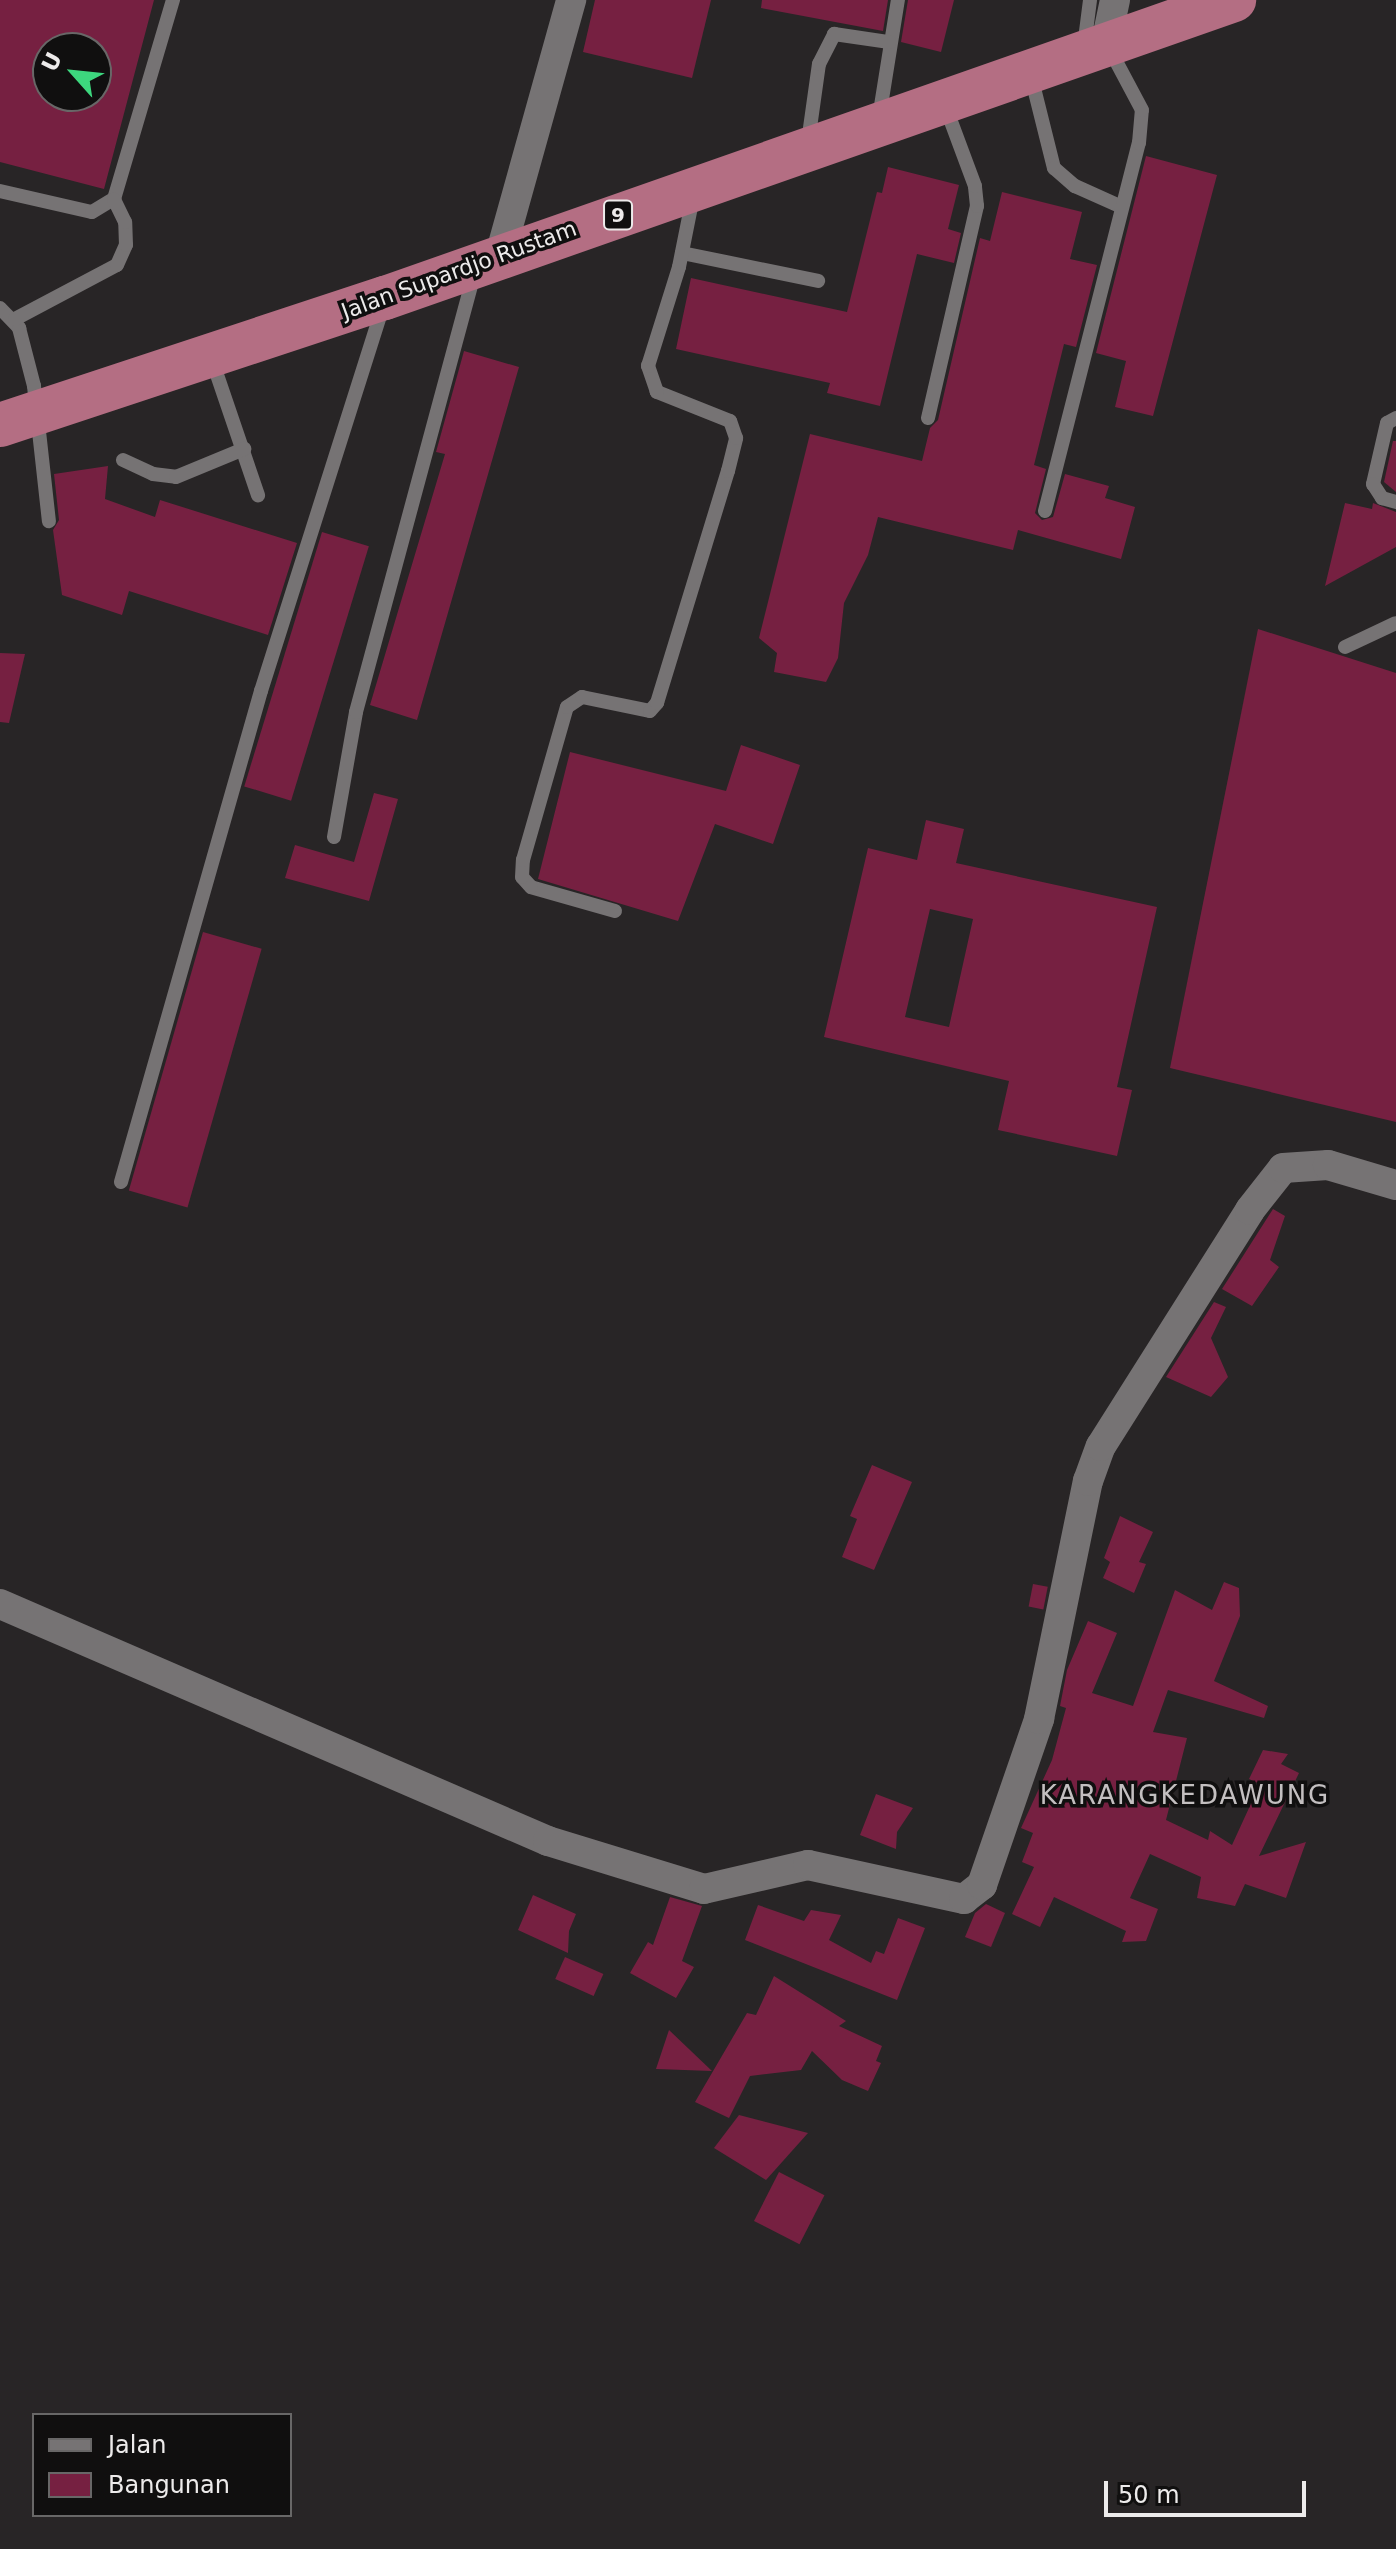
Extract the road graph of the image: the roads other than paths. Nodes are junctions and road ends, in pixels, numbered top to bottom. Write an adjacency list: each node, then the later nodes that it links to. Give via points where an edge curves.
1 (173, 0): 15 (lane)
2 (571, 0): 18 (street)
3 (898, 0): 7 (lane)
4 (1090, 0): 8 (lane)
5 (1115, 0): 8 (street)
6 (1234, 0): 8 (highway, Jalan Supardjo Rustam / 9)
7 (889, 42): 11 (lane); 12 (lane, via 834,34 816,77)
8 (1095, 47): 9 (highway, Jalan Supardjo Rustam / 9); 16 (lane, via 1142,110)
9 (1030, 72): 10 (highway, Jalan Supardjo Rustam / 9); 16 (lane, via 1054,168 1075,186)
10 (944, 104): 11 (highway, Jalan Supardjo Rustam / 9); 24 (lane, via 975,186 977,206)
11 (878, 126): 12 (highway, Jalan Supardjo Rustam / 9)
12 (807, 150): 13 (highway, Jalan Supardjo Rustam / 9)
13 (694, 189): 17 (lane); 18 (highway, Jalan Supardjo Rustam / 9)
14 (0, 191): 15 (lane, via 92,212)
15 (114, 199): 22 (lane, via 125,222 126,245 117,265)
16 (1122, 207): 31 (lane)
17 (682, 253): 19 (lane); 36 (lane, via 648,366 657,392 730,421 736,438 728,471 657,703 650,711 582,697 567,707 523,860 522,877 531,887)
18 (489, 259): 20 (highway, Jalan Supardjo Rustam / 9); 35 (lane, via 356,712)
19 (818, 281)
20 (385, 298): 23 (highway, Jalan Supardjo Rustam / 9); 37 (lane, via 261,691)
21 (0, 308): 22 (lane)
22 (15, 319): 26 (lane, via 34,386)
23 (211, 356): 26 (highway, Jalan Supardjo Rustam / 9); 27 (lane)
24 (928, 418)
25 (1396, 418): 30 (lane, via 1387,423 1373,484 1382,498)
26 (17, 419): 32 (lane)
27 (244, 449): 28 (lane, via 176,477 153,474); 29 (lane)
28 (123, 460)
29 (258, 495)
30 (1396, 502)
31 (1045, 511)
32 (49, 521)
33 (1396, 623): 34 (lane)
34 (1345, 647)
35 (334, 837)
36 (615, 911)
37 (121, 1182)
38 (1396, 1185): 39 (street, via 1328,1165 1283,1168 1250,1210 1101,1446 1088,1481 1039,1719 982,1885 964,1899 833,1867 789,1869 715,1888 661,1876 548,1841)
39 (0, 1604)

